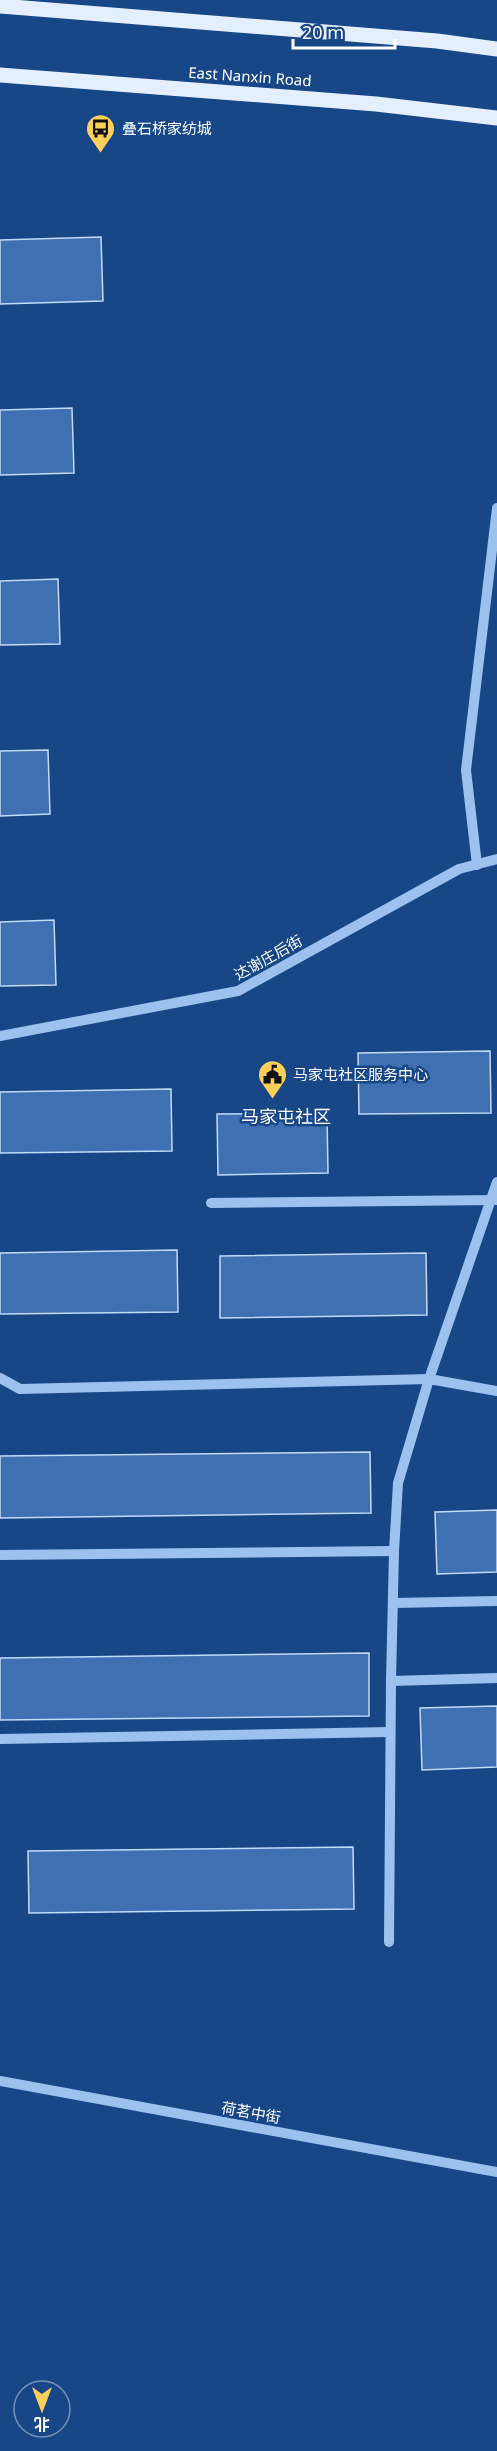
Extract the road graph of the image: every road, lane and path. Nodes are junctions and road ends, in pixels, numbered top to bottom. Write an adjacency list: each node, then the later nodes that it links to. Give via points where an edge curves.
1 (0, 6): 2 (main road)
2 (497, 49)
3 (0, 75): 4 (main road, East Nanxin Road, via 376,104)
4 (497, 118)
5 (497, 508): 6 (street)
6 (495, 542): 8 (street, via 466,770)
7 (497, 859): 8 (street, 达谢庄后街)
8 (477, 864): 9 (street, 达谢庄后街, via 459,869 238,992)
9 (0, 1036)
10 (497, 1182): 11 (street)
11 (493, 1201): 12 (street); 14 (street)
12 (211, 1203)
13 (0, 1378): 14 (street, via 20,1389)
14 (429, 1379): 15 (street); 16 (street, via 398,1483)
15 (497, 1391)
16 (393, 1551): 17 (street); 19 (street)
17 (0, 1555)
18 (497, 1601): 19 (street)
19 (393, 1603): 21 (street)
20 (497, 1678): 21 (street)
21 (391, 1680): 22 (street)
22 (390, 1731): 23 (street); 24 (street)
23 (0, 1739)
24 (389, 1942)
25 (0, 2081): 26 (street, 荷茗中街)
26 (497, 2172)

